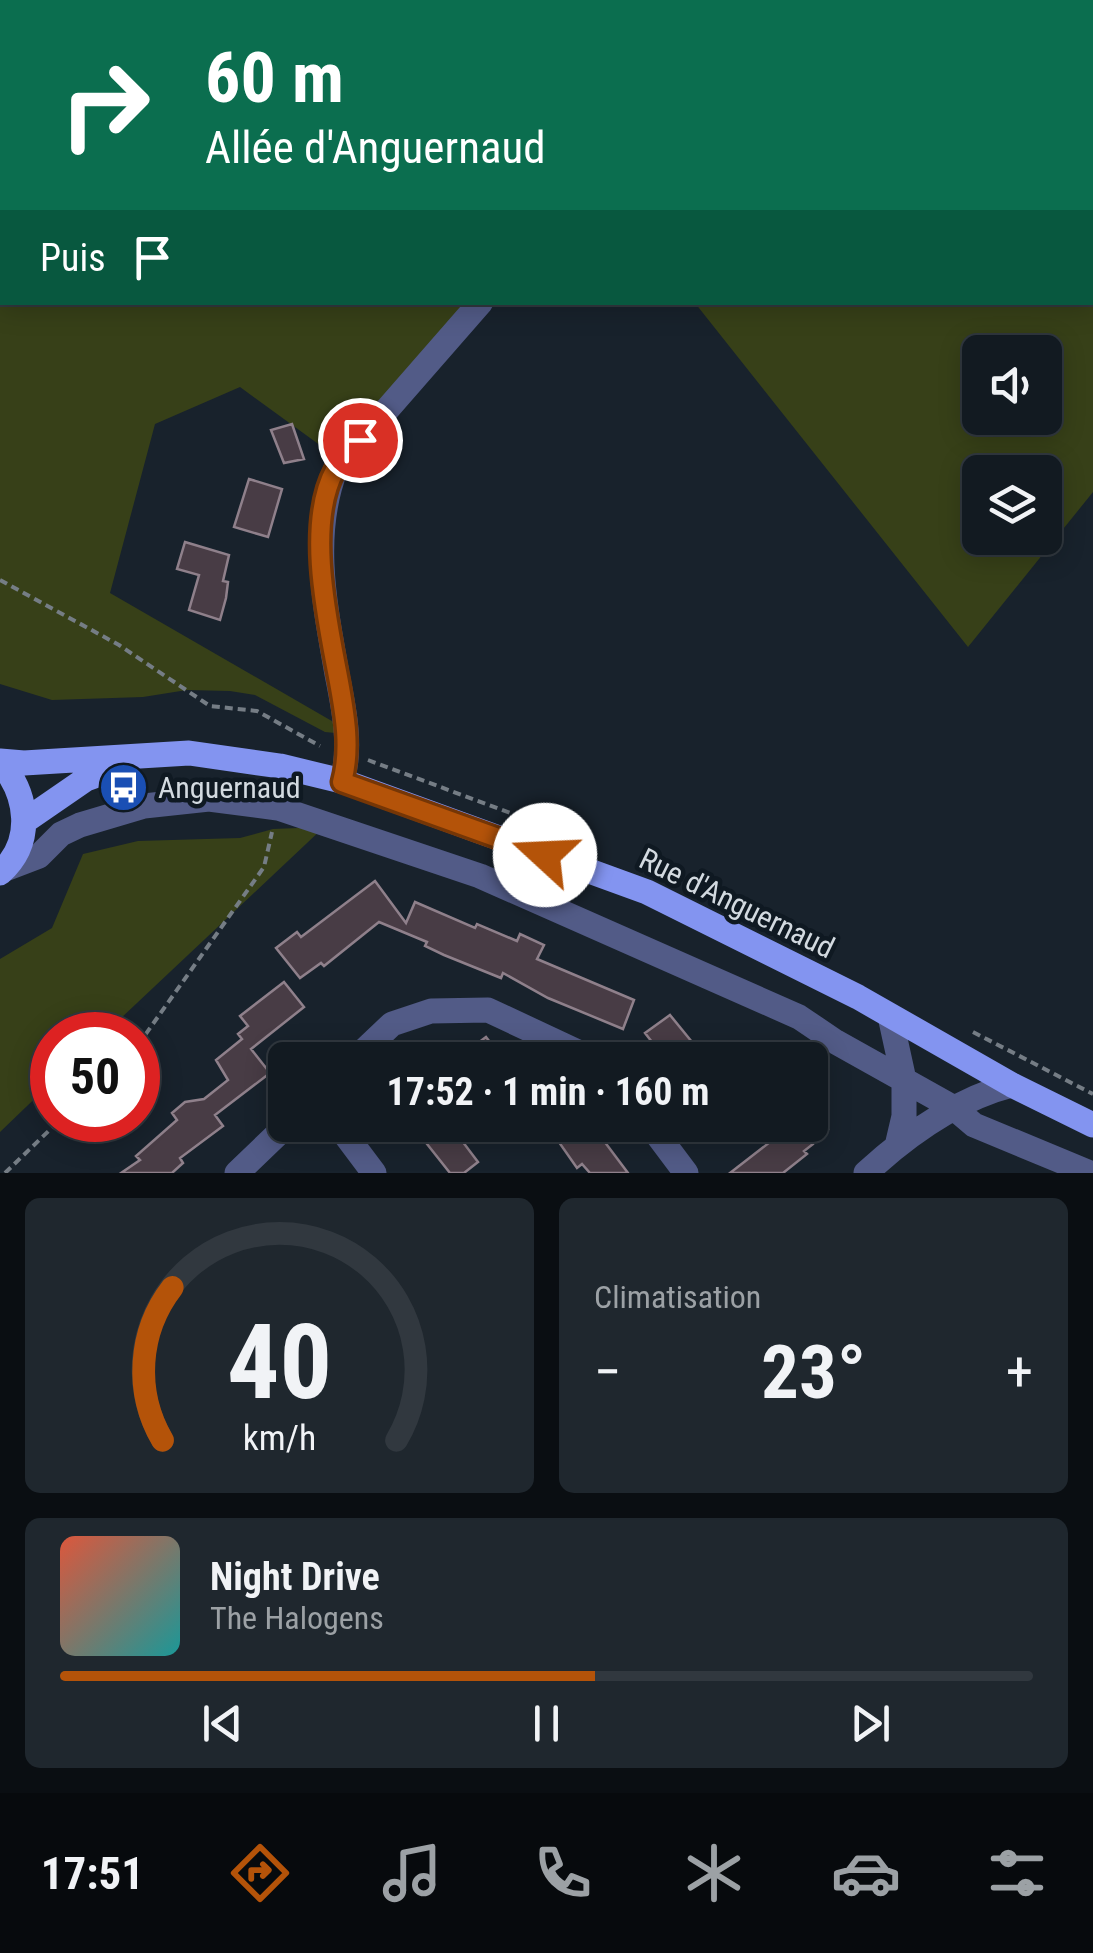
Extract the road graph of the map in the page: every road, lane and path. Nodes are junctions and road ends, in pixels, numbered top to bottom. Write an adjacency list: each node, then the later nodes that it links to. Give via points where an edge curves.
1 (478, 305): 4 (street, via 336,468 325,496 323,580 346,721)
2 (157, 756): 3 (main road, Rue d'Anguernaud); 4 (main road, Rue d'Anguernaud, via 189,753); 6 (main road, Rue d'Anguernaud, via 86,778)
3 (0, 762): 6 (main road, via 18,788)
4 (342, 782): 9 (main road, Rue d'Anguernaud, via 647,892)
5 (278, 808): 7 (street, via 208,800 144,806 80,825 39,856); 8 (path, via 264,867); 12 (street, via 480,876 799,1017)
6 (24, 820): 7 (main road, via 22,838)
7 (3, 871)
8 (160, 1015)
9 (890, 1016): 12 (street); 13 (main road, Rue d'Anguernaud)
10 (373, 1042): 11 (street, via 392,1024 431,1012 488,1010)
11 (556, 1042)
12 (904, 1080): 14 (street); 20 (street)
13 (1012, 1085): 14 (street); 15 (main road, Rue d'Anguernaud)
14 (954, 1108): 20 (street); 26 (street, via 974,1124)
15 (1093, 1125)
16 (37, 1142): 21 (path)
17 (269, 1142): 22 (street)
18 (351, 1142): 23 (street)
19 (663, 1142): 24 (street)
20 (898, 1146): 25 (street)
21 (4, 1173)
22 (237, 1173)
23 (374, 1173)
24 (686, 1173)
25 (866, 1173)
26 (1090, 1173)

